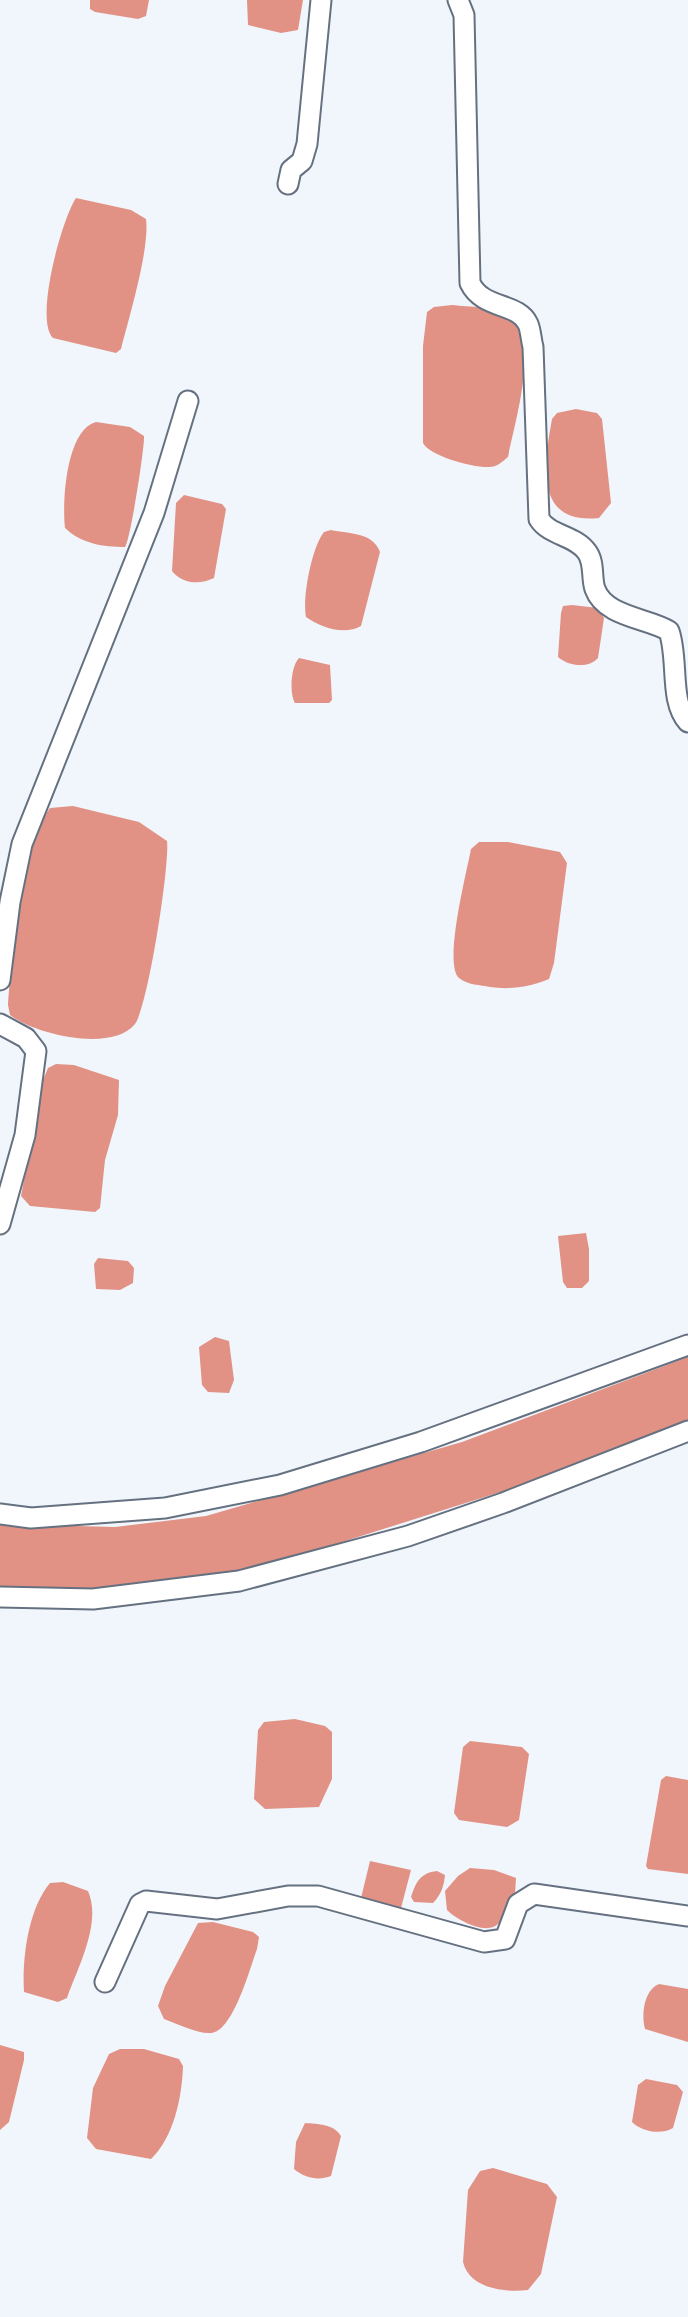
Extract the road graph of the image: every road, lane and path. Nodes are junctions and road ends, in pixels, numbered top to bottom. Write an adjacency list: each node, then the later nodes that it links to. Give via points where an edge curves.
1 (321, 0): 3 (street, via 307,144)
2 (458, 0): 5 (street, via 464,15 470,283 475,294 519,314 528,324 533,346 539,519 545,528 587,552 595,590 608,605 669,631 677,707)
3 (288, 184)
4 (188, 401): 6 (street, via 154,513 22,844)
5 (688, 722)
6 (0, 980)
7 (0, 1025): 8 (street, via 26,1038 36,1051 25,1135)
8 (0, 1224)
9 (688, 1345): 11 (street, via 421,1442 280,1485 164,1508 31,1518)
10 (688, 1431): 12 (street, via 408,1536 239,1581 93,1599)
11 (0, 1514)
12 (0, 1597)
13 (688, 1916): 14 (street, via 534,1894 518,1904 505,1939 484,1942 318,1896 288,1896 218,1909 146,1901 140,1904)
14 (105, 1982)

